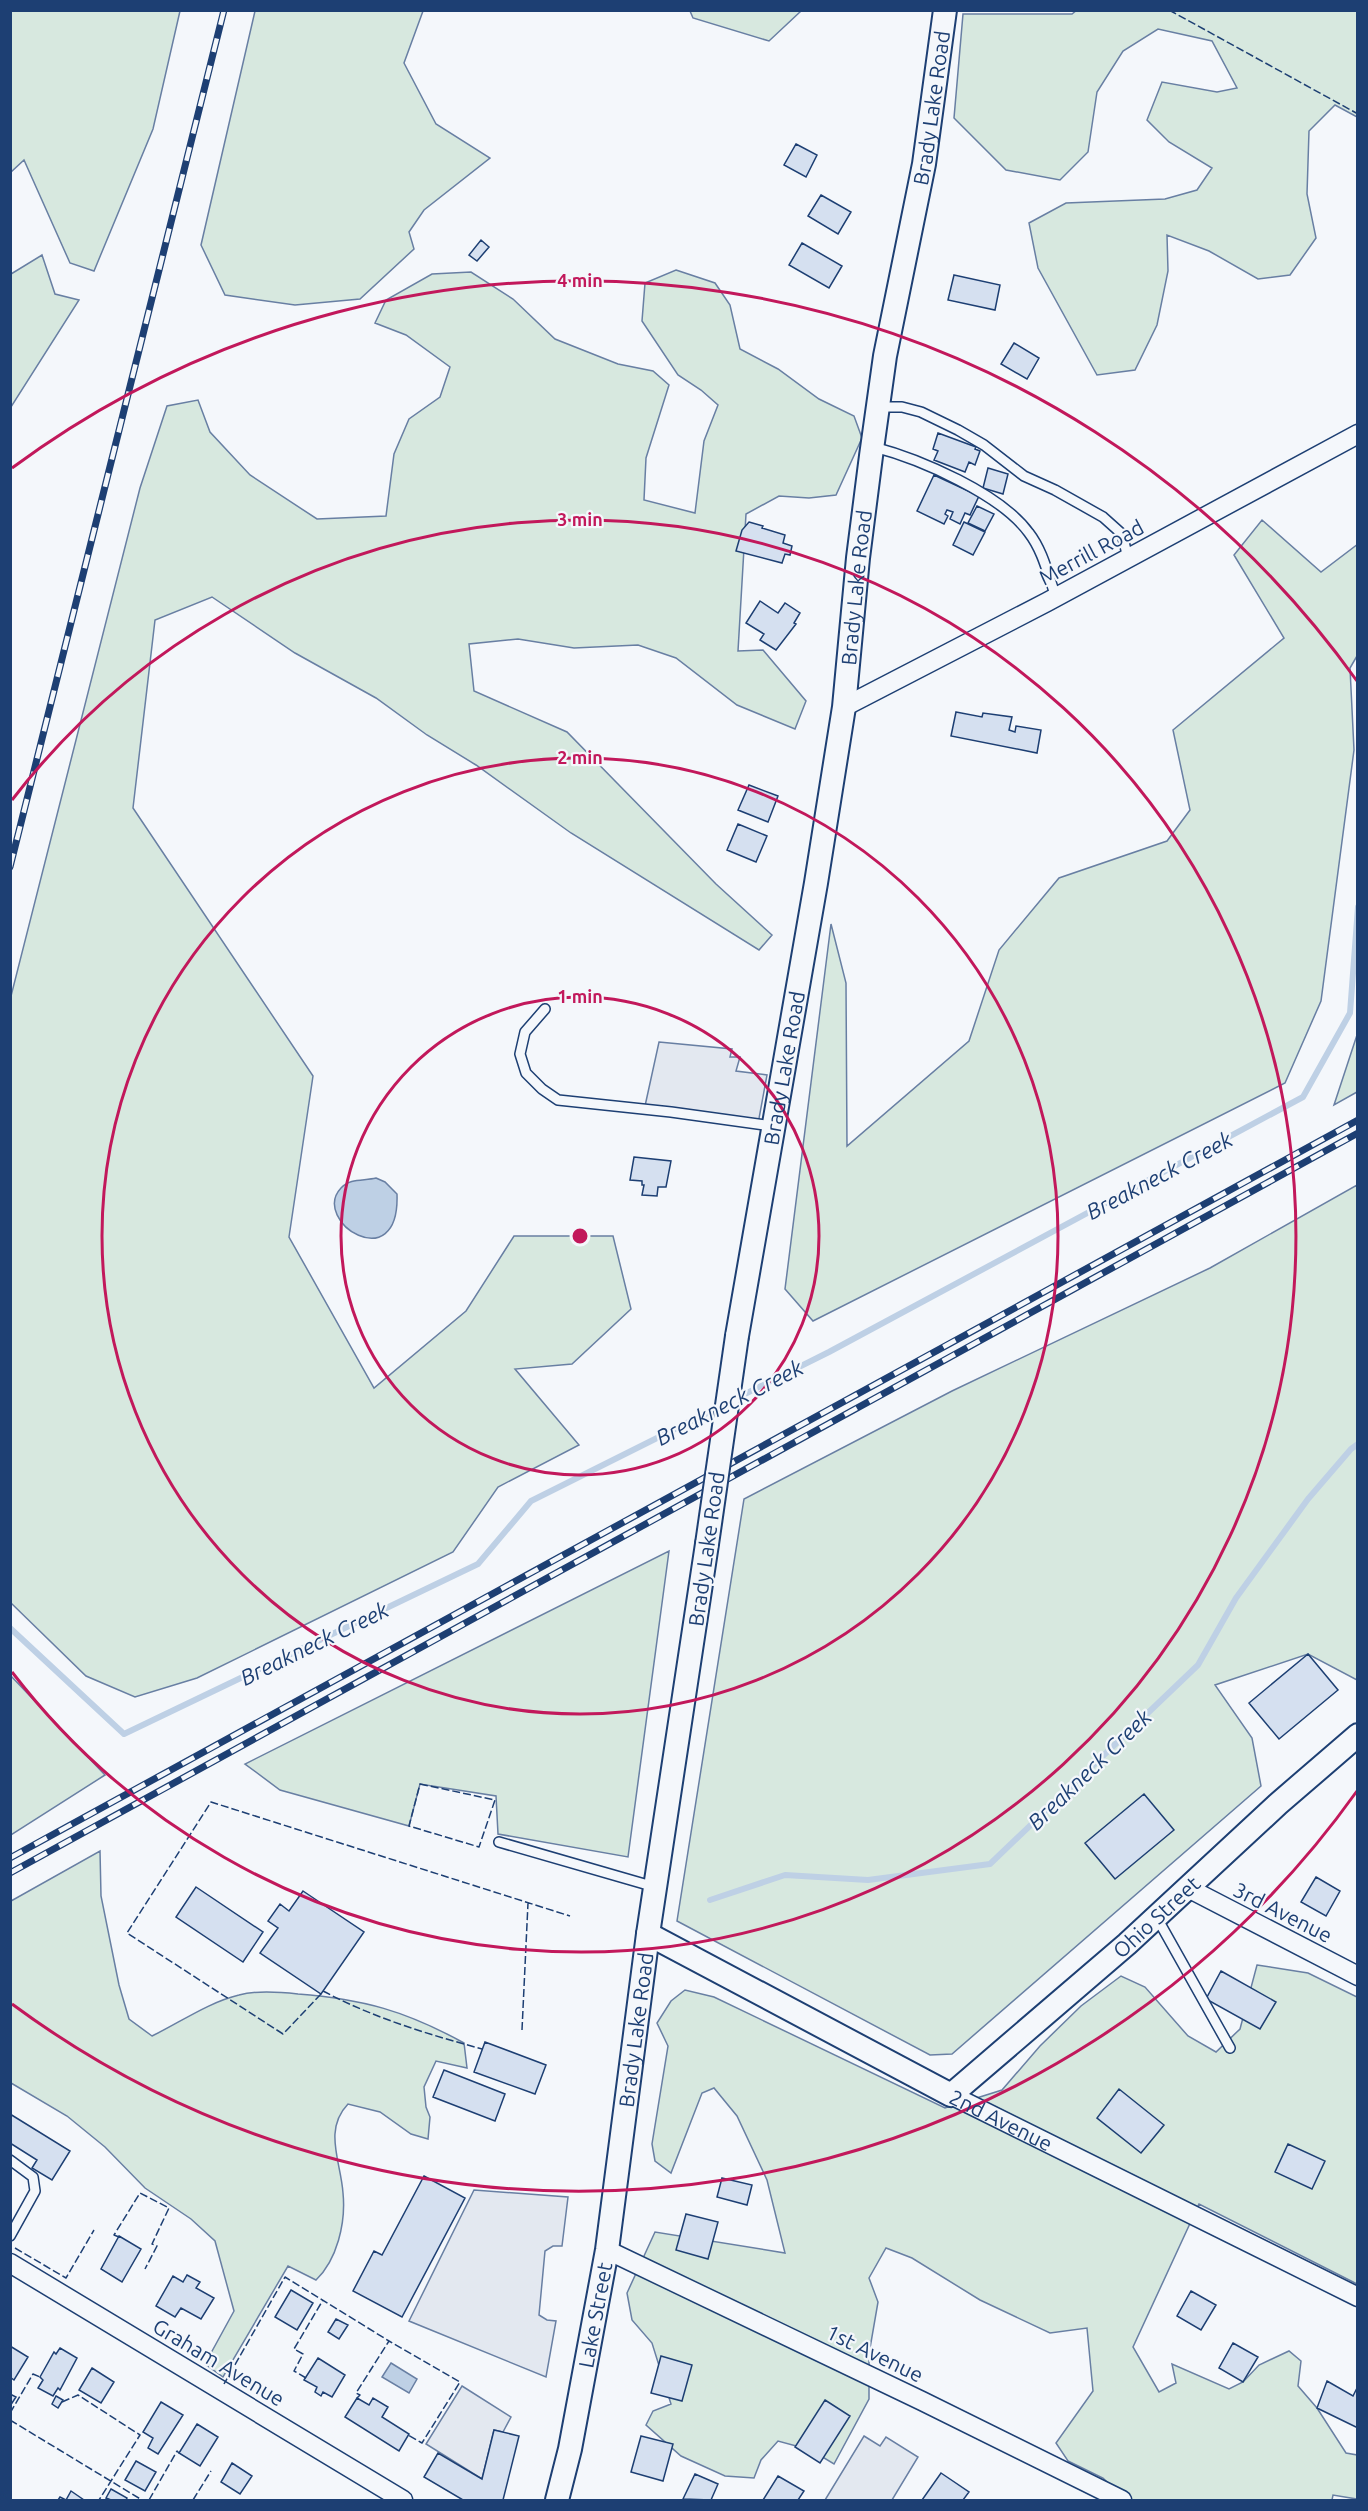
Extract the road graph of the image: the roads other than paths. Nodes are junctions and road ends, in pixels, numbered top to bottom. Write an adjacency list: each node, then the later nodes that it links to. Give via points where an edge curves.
1 (945, 10): 2 (street, Brady Lake Road, via 924,164)
2 (878, 407): 4 (street, Brady Lake Road); 5 (lane, via 921,412 984,445 1024,476 1103,517 1122,534)
3 (1358, 434): 5 (street, Merrill Road)
4 (872, 447): 6 (lane, via 933,467 1014,516 1041,554); 7 (street, Brady Lake Road)
5 (1128, 558): 6 (street, Merrill Road)
6 (1056, 597): 7 (street, Merrill Road)
7 (844, 707): 9 (street, Brady Lake Road)
8 (545, 1009): 9 (lane, via 525,1032 520,1053 526,1073 558,1100)
9 (772, 1126): 12 (street, Brady Lake Road, bridge)
10 (1358, 1735): 13 (street, Ohio Street)
11 (499, 1842): 12 (lane)
12 (655, 1887): 15 (street, Brady Lake Road)
13 (1188, 1888): 14 (street, Ohio Street); 16 (street, 3rd Avenue)
14 (1156, 1916): 17 (lane); 18 (street, Ohio Street)
15 (648, 1934): 18 (street, 2nd Avenue); 19 (street, Brady Lake Road)
16 (1358, 1976)
17 (1230, 2048)
18 (951, 2095): 24 (street, 2nd Avenue)
19 (621, 2128): 22 (street, Lake Street)
20 (10, 2160): 21 (lane, via 33,2176 35,2191)
21 (10, 2236)
22 (607, 2250): 26 (street, Lake Street, via 573,2438); 27 (street, 1st Avenue)
23 (10, 2263): 25 (street, Graham Avenue)
24 (1358, 2296)
25 (403, 2500)
26 (557, 2500)
27 (1122, 2500)

